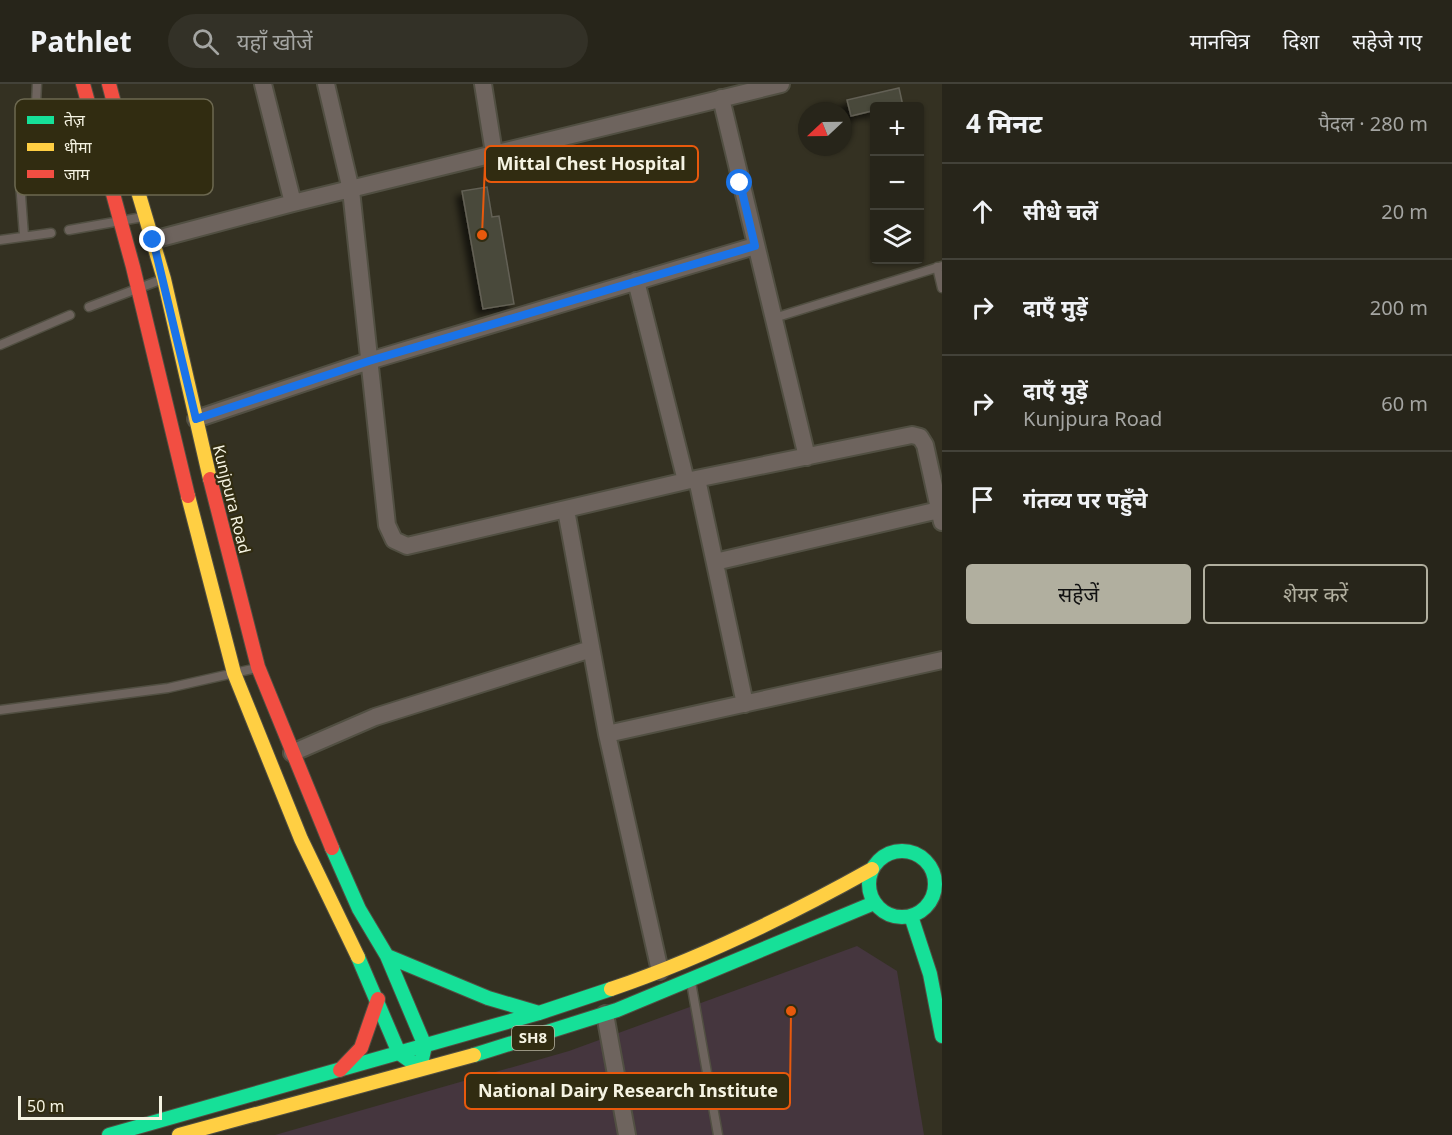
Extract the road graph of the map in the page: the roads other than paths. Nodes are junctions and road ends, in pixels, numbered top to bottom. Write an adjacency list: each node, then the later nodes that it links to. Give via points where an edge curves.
1 (37, 84): 9 (lane)
2 (83, 84): 10 (street)
3 (109, 84): 11 (street, Kunjpura Road)
4 (263, 84): 17 (street)
5 (326, 84): 13 (street)
6 (483, 84): 12 (street)
7 (773, 85): 8 (street)
8 (721, 98): 12 (street); 25 (street)
9 (36, 99)
10 (87, 99)
11 (113, 99)
12 (494, 153): 13 (street)
13 (351, 190): 17 (street); 35 (street)
14 (21, 195): 22 (lane)
15 (113, 195): 19 (street)
16 (138, 195): 18 (street, Kunjpura Road)
17 (293, 202): 24 (street)
18 (144, 217): 19 (lane); 24 (street, Kunjpura Road)
19 (120, 222): 20 (lane); 29 (street)
20 (69, 230)
21 (51, 233): 22 (lane)
22 (24, 236): 23 (lane)
23 (0, 240)
24 (153, 240): 27 (street, Kunjpura Road)
25 (755, 246): 28 (street); 33 (street)
26 (940, 267): 30 (lane); 33 (lane)
27 (164, 279): 29 (lane); 36 (street, Kunjpura Road)
28 (636, 281): 35 (street); 38 (street)
29 (137, 288): 31 (lane); 45 (street)
30 (942, 288)
31 (89, 307)
32 (70, 315): 34 (lane)
33 (774, 318): 37 (street)
34 (0, 345)
35 (369, 361): 36 (street); 39 (street, via 387,525 394,540 407,546)
36 (196, 419): 44 (street, Kunjpura Road)
37 (807, 457): 38 (street); 40 (street, via 912,435 920,437)
38 (691, 480): 39 (street); 41 (street)
39 (566, 510): 42 (street)
40 (941, 516): 41 (street)
41 (715, 562): 46 (street)
42 (591, 649): 48 (street); 49 (street, via 375,717)
43 (942, 660): 46 (street)
44 (258, 667): 45 (lane); 49 (street, Kunjpura Road)
45 (234, 673): 47 (lane, via 168,688); 57 (street, via 268,763)
46 (745, 704): 48 (street)
47 (0, 710)
48 (607, 734): 55 (street)
49 (292, 753): 54 (street, Kunjpura Road, via 359,909)
50 (872, 869): 51 (street, SH8, via 885,855 898,850 927,854); 52 (street, via 868,890); 55 (street, SH8, via 790,915)
51 (939, 878): 53 (street, SH8, via 928,906)
52 (874, 903): 53 (street, via 893,917); 56 (street, SH8)
53 (911, 916): 60 (street, via 930,974)
54 (387, 956): 58 (street, via 488,998); 61 (street, Kunjpura Road)
55 (660, 971): 58 (street, SH8)
56 (691, 980): 59 (street, SH8); 68 (lane)
57 (378, 999): 62 (street); 64 (street, via 361,1048)
58 (539, 1013): 61 (street, SH8)
59 (605, 1014): 63 (street, SH8, via 510,1045); 67 (street)
60 (942, 1036)
61 (425, 1046): 62 (street, SH8); 63 (street)
62 (399, 1053): 63 (street); 64 (street, SH8)
63 (420, 1068): 66 (street, SH8)
64 (340, 1070): 65 (street, SH8)
65 (109, 1135)
66 (179, 1135)
67 (627, 1135)
68 (718, 1135)

